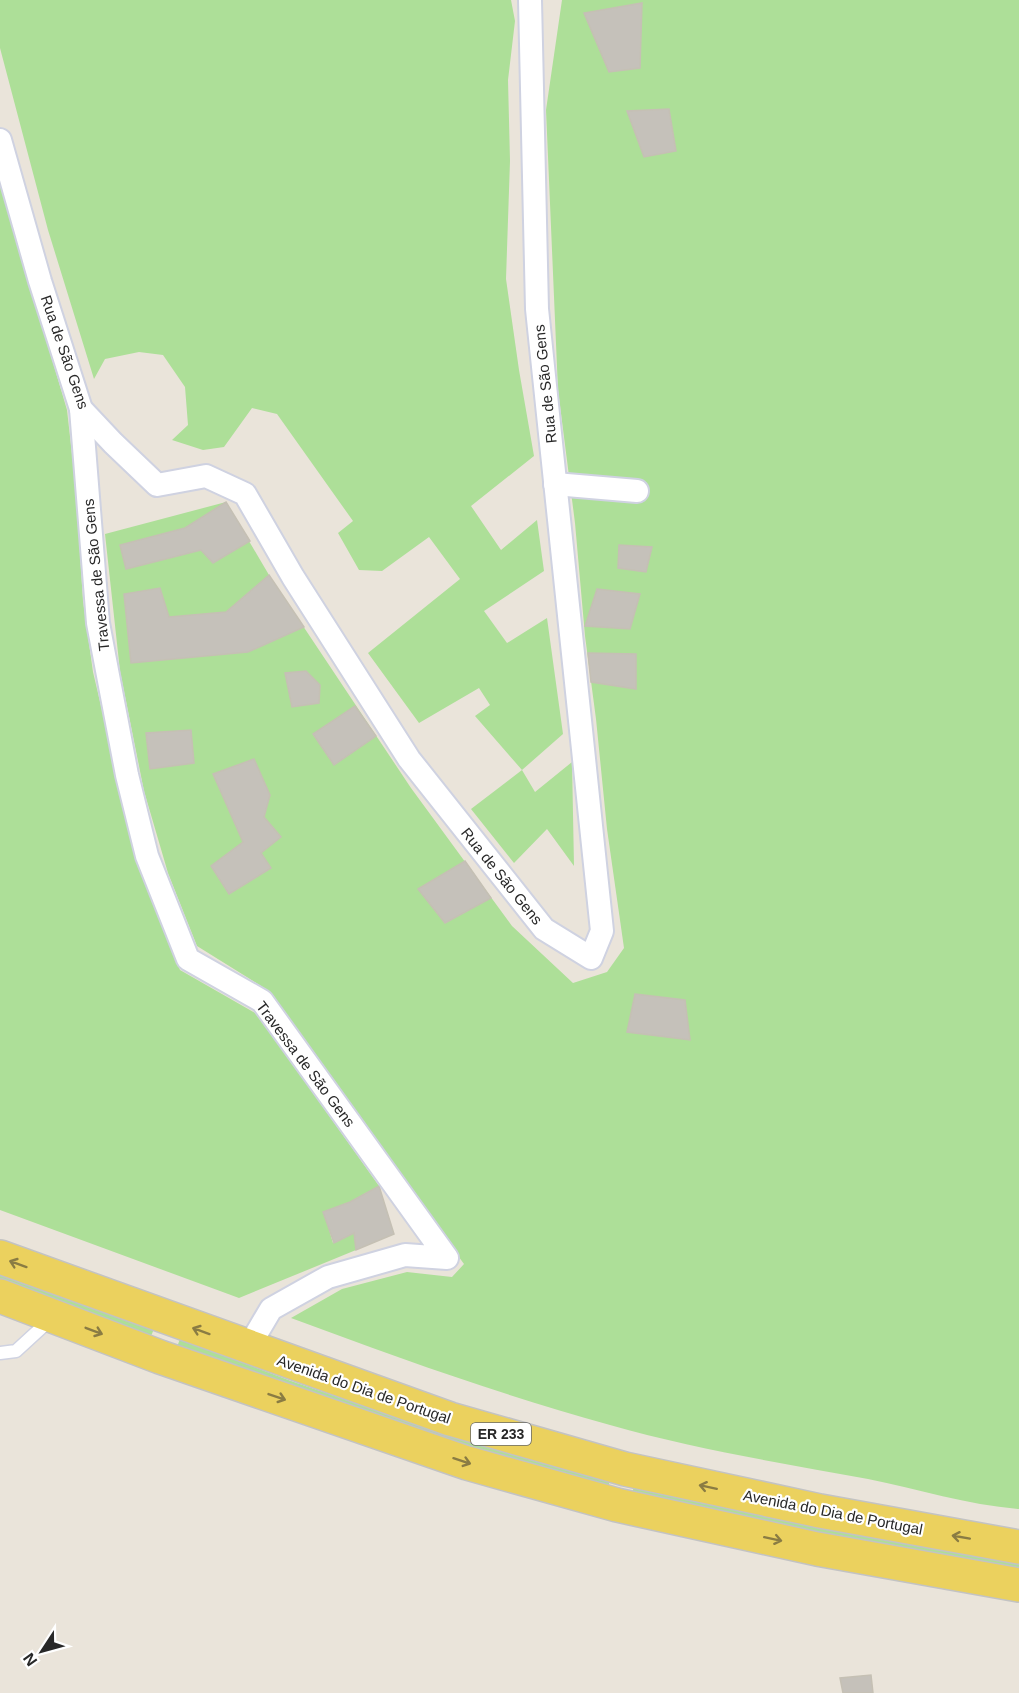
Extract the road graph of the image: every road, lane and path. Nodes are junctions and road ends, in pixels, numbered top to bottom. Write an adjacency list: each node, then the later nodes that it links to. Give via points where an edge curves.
1 (530, 0): 4 (street, Rua de São Gens, via 537,309)
2 (0, 140): 3 (street, Rua de São Gens)
3 (81, 409): 4 (street, Rua de São Gens, via 157,485 206,476 246,494 293,577 409,759 544,929 591,958 602,931); 9 (street, Travessa de São Gens, via 98,623 124,763 147,856 188,959 262,1001 447,1258 405,1255 328,1278 271,1309)
4 (555, 484): 5 (street)
5 (637, 491)
6 (0, 1257): 9 (main road, Avenida do Dia de Portugal / ER 233, one-way to 6)
7 (0, 1296): 8 (main road, ER 233)
8 (54, 1316): 10 (lane, via 16,1351); 12 (main road, ER 233, one-way to 12, via 160,1357 467,1462 606,1501 817,1549)
9 (248, 1348): 11 (main road, Avenida do Dia de Portugal / ER 233, one-way to 9, via 820,1511 625,1469 450,1419)
10 (0, 1353)
11 (1019, 1547)
12 (1019, 1585)

